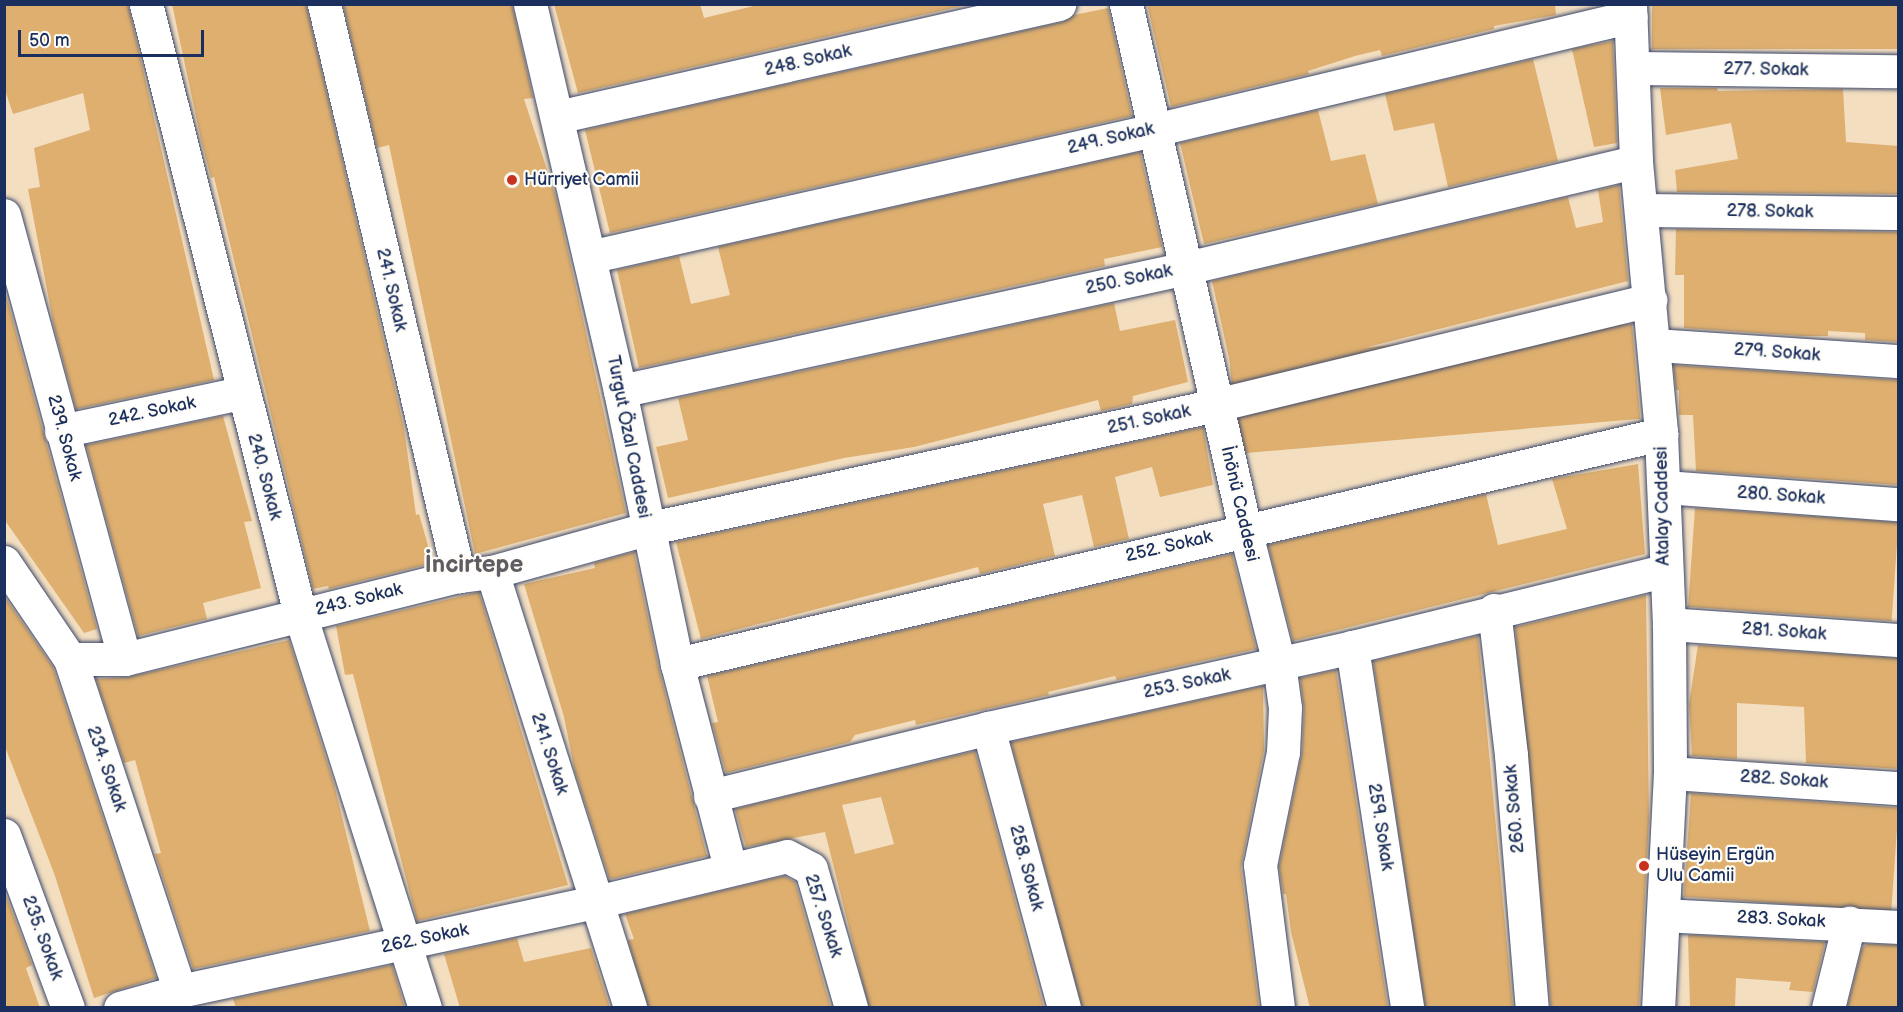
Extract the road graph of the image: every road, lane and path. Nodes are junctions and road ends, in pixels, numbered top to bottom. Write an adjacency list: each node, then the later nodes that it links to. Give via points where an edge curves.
1 (146, 4): 21 (street, 240. Sokak)
2 (324, 4): 32 (street, 241. Sokak)
3 (530, 4): 9 (street, Turgut Özal Caddesi)
4 (1059, 4): 9 (street, 248. Sokak)
5 (1126, 4): 10 (street, İnönü Caddesi)
6 (1630, 10): 7 (street, Atalay Caddesi); 10 (street, 249. Sokak)
7 (1634, 68): 8 (street, 277. Sokak); 11 (street, Atalay Caddesi)
8 (1899, 71)
9 (557, 117): 15 (street, Turgut Özal Caddesi)
10 (1154, 130): 15 (street, 249. Sokak); 16 (street, İnönü Caddesi)
11 (1636, 162): 12 (street, Atalay Caddesi); 16 (street, 250. Sokak)
12 (1641, 210): 13 (street, 278. Sokak); 17 (street, Atalay Caddesi)
13 (1899, 213)
14 (4, 215): 23 (street, 239. Sokak)
15 (589, 257): 20 (street, Turgut Özal Caddesi)
16 (1186, 268): 20 (street, 250. Sokak); 22 (street, İnönü Caddesi)
17 (1650, 300): 18 (street, Atalay Caddesi); 22 (street, 251. Sokak)
18 (1655, 345): 19 (street, 279. Sokak); 24 (street, Atalay Caddesi)
19 (1899, 361)
20 (620, 391): 27 (street, Turgut Özal Caddesi)
21 (242, 393): 23 (street, 242. Sokak); 34 (street, 240. Sokak)
22 (1216, 405): 27 (street, 251. Sokak); 28 (street, İnönü Caddesi)
23 (61, 431): 39 (street, 239. Sokak)
24 (1661, 434): 25 (street, Atalay Caddesi); 28 (street, 252. Sokak)
25 (1664, 487): 26 (street, 280. Sokak); 31 (street, Atalay Caddesi)
26 (1899, 504)
27 (646, 529): 30 (street, 243. Sokak); 41 (street, Turgut Özal Caddesi)
28 (1245, 529): 40 (street, İnönü Caddesi); 41 (street, 252. Sokak)
29 (4, 562): 38 (street, 234. Sokak)
30 (492, 572): 32 (street, 243. Sokak); 48 (street, 241. Sokak)
31 (1664, 572): 33 (street, 253. Sokak); 35 (street, Atalay Caddesi)
32 (459, 576): 34 (street, 243. Sokak)
33 (1494, 610): 37 (street, 253. Sokak); 62 (street, 260. Sokak, via 1511,755)
34 (300, 615): 39 (street, 243. Sokak); 52 (street, 240. Sokak)
35 (1669, 624): 36 (street, 281. Sokak); 43 (street, Atalay Caddesi)
36 (1899, 640)
37 (1352, 647): 40 (street, 253. Sokak); 61 (street, 259. Sokak)
38 (70, 659): 39 (street, 243. Sokak); 53 (street, 234. Sokak)
39 (125, 659)
40 (1279, 663): 42 (street, 253. Sokak); 60 (street, İnönü Caddesi, via 1285,708 1283,752 1260,865)
41 (677, 664): 45 (street, Turgut Özal Caddesi)
42 (987, 728): 45 (street, 253. Sokak); 59 (street, 258. Sokak)
43 (1670, 773): 44 (street, 282. Sokak); 49 (street, Atalay Caddesi)
44 (1899, 788)
45 (710, 796): 47 (street, Turgut Özal Caddesi)
46 (4, 835): 54 (street, 235. Sokak)
47 (730, 868): 48 (street, 262. Sokak); 58 (street, 257. Sokak, via 787,856 811,869)
48 (596, 902): 52 (street, 262. Sokak); 57 (street, 241. Sokak)
49 (1664, 915): 50 (street, 283. Sokak); 63 (street, Atalay Caddesi)
50 (1849, 923): 51 (street, 283. Sokak); 64 (street)
51 (1899, 927)
52 (404, 944): 53 (street, 262. Sokak); 56 (street, 240. Sokak)
53 (197, 995): 55 (street, 262. Sokak)
54 (68, 1008)
55 (120, 1008)
56 (425, 1008)
57 (630, 1008)
58 (851, 1008)
59 (1064, 1008)
60 (1278, 1008)
61 (1407, 1008)
62 (1532, 1008)
63 (1659, 1008)
64 (1828, 1008)

